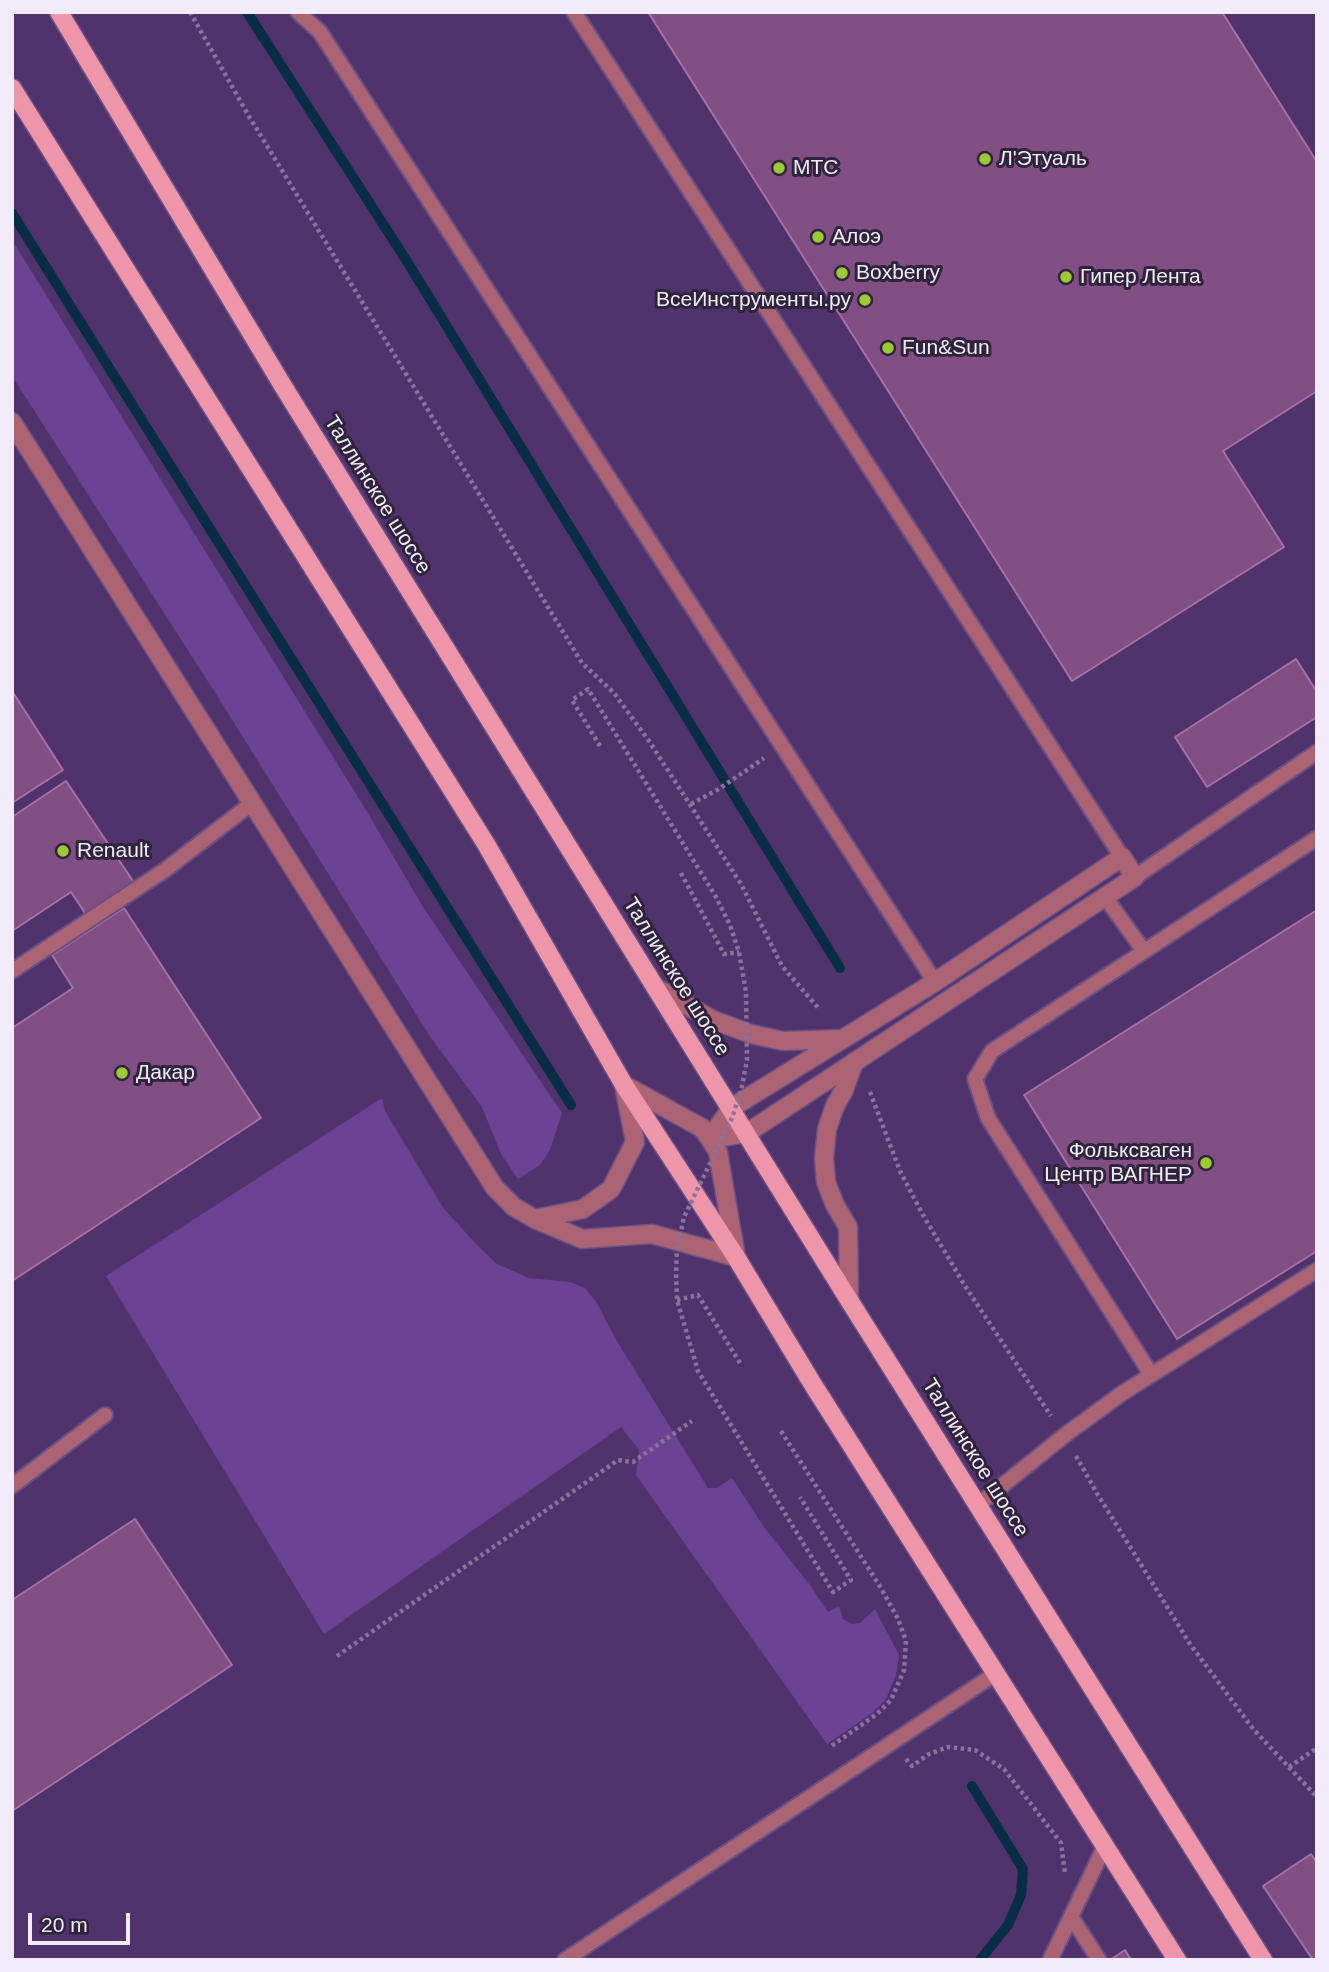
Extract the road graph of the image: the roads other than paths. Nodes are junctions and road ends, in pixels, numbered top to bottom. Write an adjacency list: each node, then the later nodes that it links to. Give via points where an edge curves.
1 (58, 12): 15 (main road, Таллинское шоссе)
2 (574, 12): 9 (lane)
3 (300, 13): 14 (lane, via 320,32)
4 (12, 88): 18 (main road, via 486,844)
5 (14, 427): 7 (street)
6 (1317, 752): 10 (lane)
7 (251, 804): 13 (lane, via 165,870); 22 (street, via 495,1188)
8 (1317, 838): 12 (lane)
9 (1122, 856): 10 (street); 14 (street)
10 (1135, 877): 11 (street)
11 (1105, 897): 12 (lane); 17 (street)
12 (1144, 951): 26 (lane, via 992,1051 975,1079 988,1118)
13 (12, 971)
14 (935, 982): 16 (street)
15 (656, 988): 16 (street, via 713,1020 751,1034 783,1041); 19 (main road, Таллинское шоссе)
16 (841, 1039): 19 (street)
17 (854, 1062): 20 (street); 25 (street, via 827,1129 824,1158 826,1182 848,1227)
18 (624, 1085): 21 (street, via 702,1128); 22 (street, via 635,1142 611,1189 583,1209); 23 (main road)
19 (731, 1108): 20 (main road, Таллинское шоссе); 21 (street)
20 (747, 1133): 21 (street); 25 (main road, Таллинское шоссе)
21 (710, 1139): 23 (street, via 718,1152)
22 (535, 1219): 23 (street, via 582,1239 652,1234)
23 (736, 1257): 30 (main road)
24 (1317, 1270): 26 (lane)
25 (849, 1300): 29 (main road, Таллинское шоссе)
26 (1151, 1374): 29 (lane)
27 (105, 1415): 28 (lane)
28 (12, 1486)
29 (977, 1506): 37 (main road, Таллинское шоссе)
30 (995, 1674): 31 (main road); 33 (lane)
31 (1105, 1846): 32 (lane); 36 (main road)
32 (1072, 1918): 34 (lane); 35 (lane)
33 (565, 1960)
34 (1050, 1960)
35 (1099, 1960)
36 (1177, 1960)
37 (1263, 1960)

